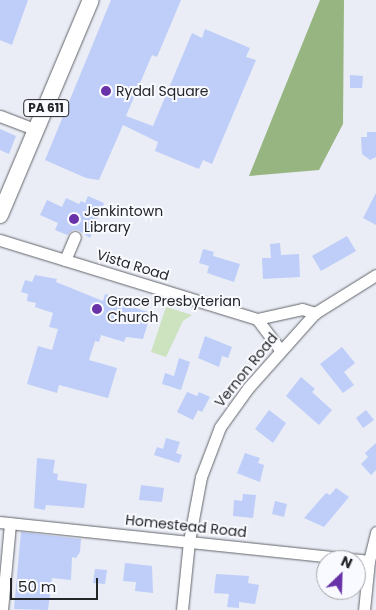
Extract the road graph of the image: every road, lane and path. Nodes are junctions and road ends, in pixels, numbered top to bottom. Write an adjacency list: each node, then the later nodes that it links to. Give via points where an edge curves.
1 (91, 0): 3 (highway, PA 611)
2 (0, 116): 3 (street)
3 (36, 130): 4 (highway, PA 611)
4 (0, 215)
5 (75, 237): 7 (street)
6 (0, 240): 7 (street, Vista Road)
7 (66, 260): 10 (street, Vista Road)
8 (376, 275): 9 (street, Vernon Road)
9 (316, 313): 10 (street, Vista Road, via 302,309); 11 (street, Vernon Road)
10 (256, 319): 11 (street)
11 (280, 349): 14 (street, Vernon Road, via 220,428 201,478)
12 (5, 522): 14 (street, Homestead Road); 16 (street)
13 (376, 532): 15 (street)
14 (189, 541): 15 (street, Homestead Road); 18 (street, Vernon Road)
15 (369, 561): 19 (street)
16 (3, 568): 17 (street)
17 (2, 610)
18 (182, 610)
19 (364, 610)

